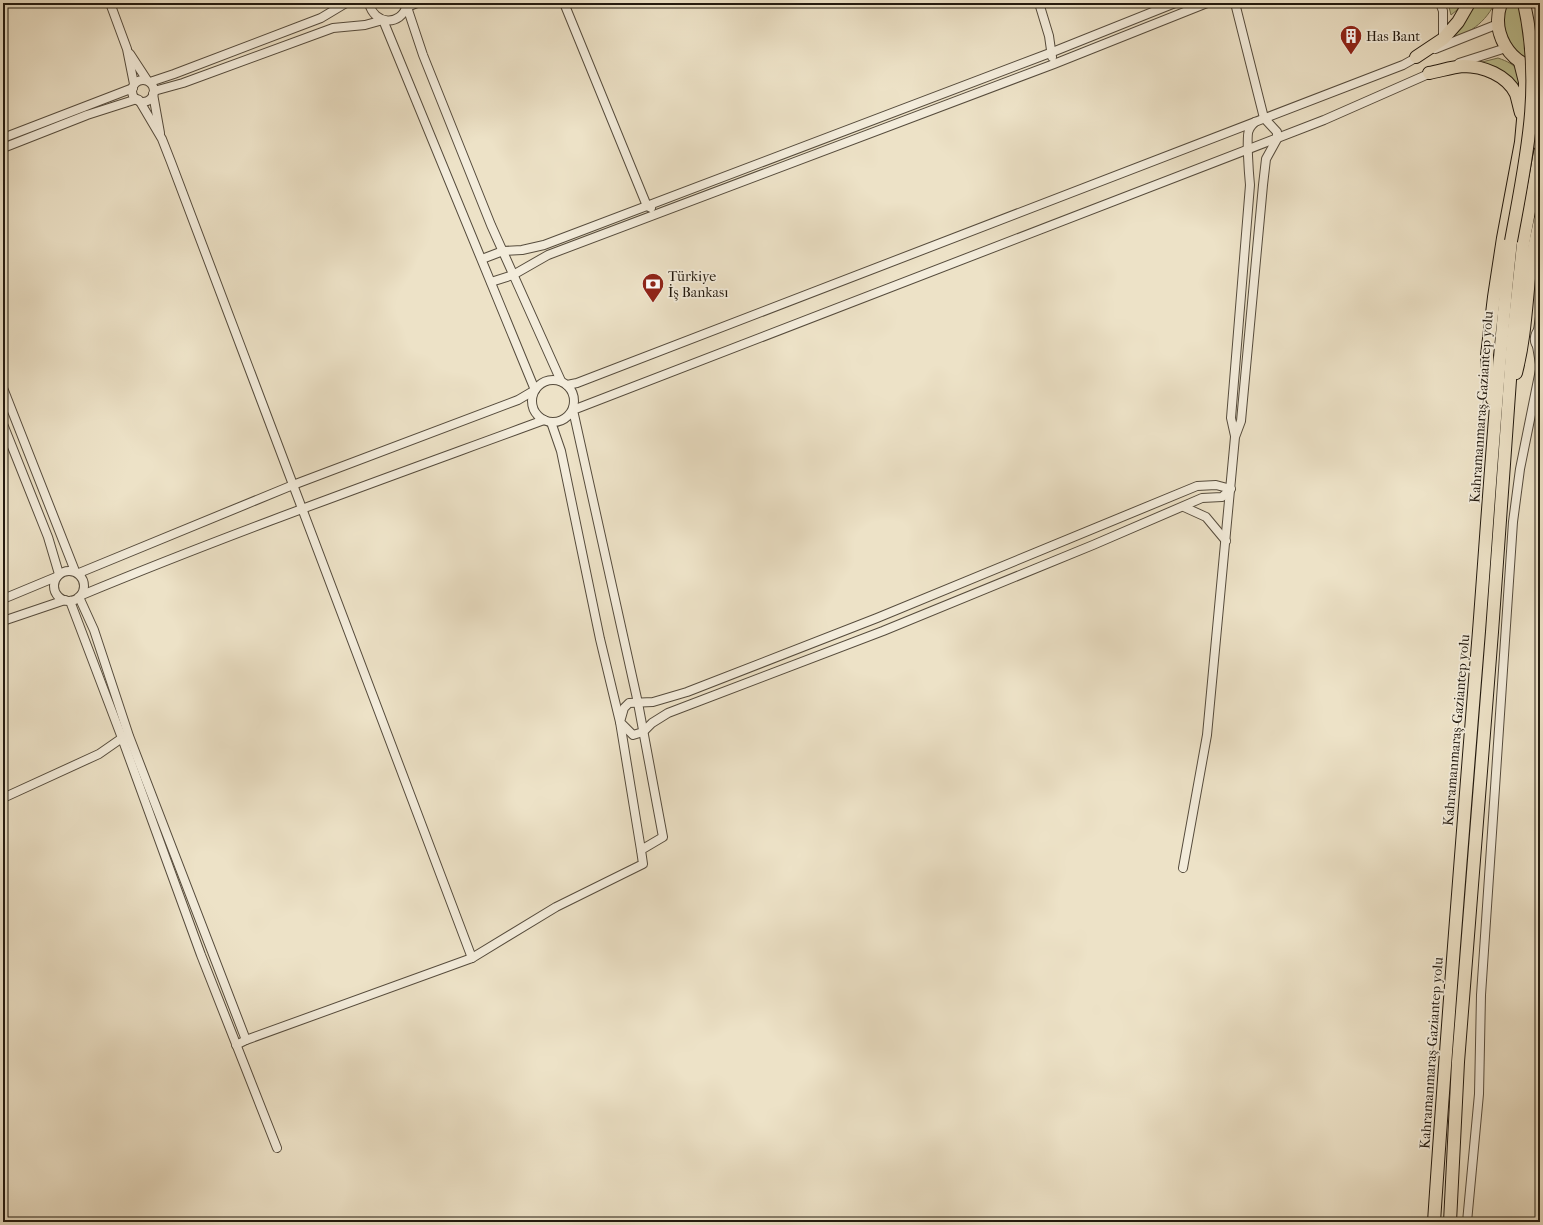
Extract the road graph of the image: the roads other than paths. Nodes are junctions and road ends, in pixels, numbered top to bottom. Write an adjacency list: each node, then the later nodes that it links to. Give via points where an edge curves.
1 (110, 3): 21 (street)
2 (346, 3): 28 (street, via 321,18 174,74)
3 (369, 3): 16 (street, via 374,15)
4 (417, 3): 15 (street)
5 (564, 3): 45 (street)
6 (1039, 3): 22 (street, via 1049,36)
7 (1174, 3): 22 (street)
8 (1207, 3): 25 (street)
9 (1235, 3): 32 (street)
10 (1440, 3): 19 (street, via 1443,11)
11 (1469, 3): 19 (highway, via 1458,22)
12 (1501, 3): 17 (highway)
13 (1524, 3): 64 (highway, Kahramanmaraş-Gaziantep yolu, bridge, via 1531,49 1532,109 1511,241)
14 (1536, 3): 18 (highway)
15 (407, 5): 16 (street, via 404,14 396,19); 48 (street, via 423,55)
16 (382, 20): 30 (street, via 365,25 333,28); 49 (street)
17 (1498, 24): 20 (highway); 23 (street)
18 (1540, 25)
19 (1443, 39): 23 (highway)
20 (1506, 48): 24 (highway); 27 (street)
21 (127, 49): 28 (street); 29 (street)
22 (1050, 54): 25 (street); 35 (street)
23 (1416, 56): 32 (street, via 1404,65)
24 (1520, 62): 26 (highway); 34 (highway, via 1525,82)
25 (1054, 64): 36 (street)
26 (1540, 69)
27 (1429, 73): 34 (highway, via 1462,66 1478,67 1493,73 1505,80 1515,94); 38 (street, via 1324,120)
28 (148, 81): 29 (street, via 140,80); 30 (street, via 154,88)
29 (134, 86): 31 (street, via 133,95); 37 (street)
30 (154, 93): 31 (street, via 148,100); 39 (street)
31 (138, 100): 39 (street); 40 (street, via 87,115)
32 (1264, 118): 33 (street); 38 (street, via 1277,132)
33 (1255, 122): 41 (street, via 1248,130); 59 (street, via 585,380)
34 (1523, 124): 64 (highway, via 1494,297 1487,355)
35 (856, 126): 36 (street); 43 (street)
36 (860, 136): 44 (street)
37 (3, 138)
38 (1276, 138): 41 (street); 51 (street, via 1266,159)
39 (162, 139): 68 (street)
40 (3, 148)
41 (1248, 149): 50 (street, via 1250,185); 63 (street)
42 (1540, 152): 62 (highway, Kahramanmaraş-Gaziantep yolu, via 1523,244)
43 (740, 170): 44 (street); 45 (street)
44 (743, 181): 46 (street)
45 (647, 206): 46 (street); 48 (street, via 544,245)
46 (659, 213): 52 (street, via 548,255)
47 (1540, 220): 62 (highway, via 1530,268 1521,355)
48 (503, 251): 49 (street); 52 (street)
49 (482, 259): 53 (street)
50 (1244, 259): 51 (street); 67 (street, via 1231,418)
51 (1256, 260): 67 (street, via 1241,421)
52 (513, 274): 53 (street); 59 (street)
53 (491, 282): 61 (street)
54 (1540, 317): 55 (street)
55 (1539, 329): 56 (street, via 1534,336)
56 (1538, 348): 57 (street)
57 (1540, 364)
58 (1540, 370): 92 (street, via 1520,469 1513,522 1481,995 1479,1094)
59 (564, 383): 61 (street, via 556,380 546,381); 63 (street, via 573,393)
60 (3, 389): 73 (street)
61 (535, 390): 65 (street, via 533,407 538,415); 68 (street, via 518,400)
62 (1509, 399): 91 (highway, Kahramanmaraş-Gaziantep yolu, via 1458,1062)
63 (573, 410): 65 (street, via 560,421); 79 (street)
64 (1495, 416): 90 (highway, Kahramanmaraş-Gaziantep yolu, via 1445,1048)
65 (548, 421): 71 (street); 80 (street, via 561,451)
66 (3, 424): 74 (street, via 48,537)
67 (1235, 437): 69 (street)
68 (293, 485): 71 (street); 73 (street)
69 (1231, 489): 70 (street, via 1222,497 1202,498); 72 (street); 79 (street, via 1216,485 1197,486 878,618 687,692 653,702)
70 (1184, 506): 72 (street, via 1206,517); 81 (street, via 883,631 668,713)
71 (302, 509): 75 (street); 86 (street)
72 (1226, 541): 85 (street, via 1207,735)
73 (77, 572): 74 (street, via 66,570); 75 (street, via 85,586)
74 (57, 576): 76 (street); 77 (street, via 54,581 55,591 60,598)
75 (80, 596): 77 (street); 82 (street, via 94,630)
76 (3, 599)
77 (67, 601): 78 (street); 82 (street)
78 (3, 621)
79 (638, 703): 80 (street, via 629,703 624,708); 81 (street)
80 (620, 722): 81 (street, via 633,735); 84 (street)
81 (643, 732): 84 (street, via 663,837)
82 (126, 737): 83 (street, via 99,754); 87 (street); 88 (street, via 201,955)
83 (3, 798)
84 (641, 850): 86 (street, via 643,864 556,907)
85 (1183, 868)
86 (472, 958): 87 (street)
87 (246, 1040): 88 (street)
88 (236, 1045): 89 (street)
89 (277, 1148)
90 (1434, 1222)
91 (1450, 1222)
92 (1467, 1222)

